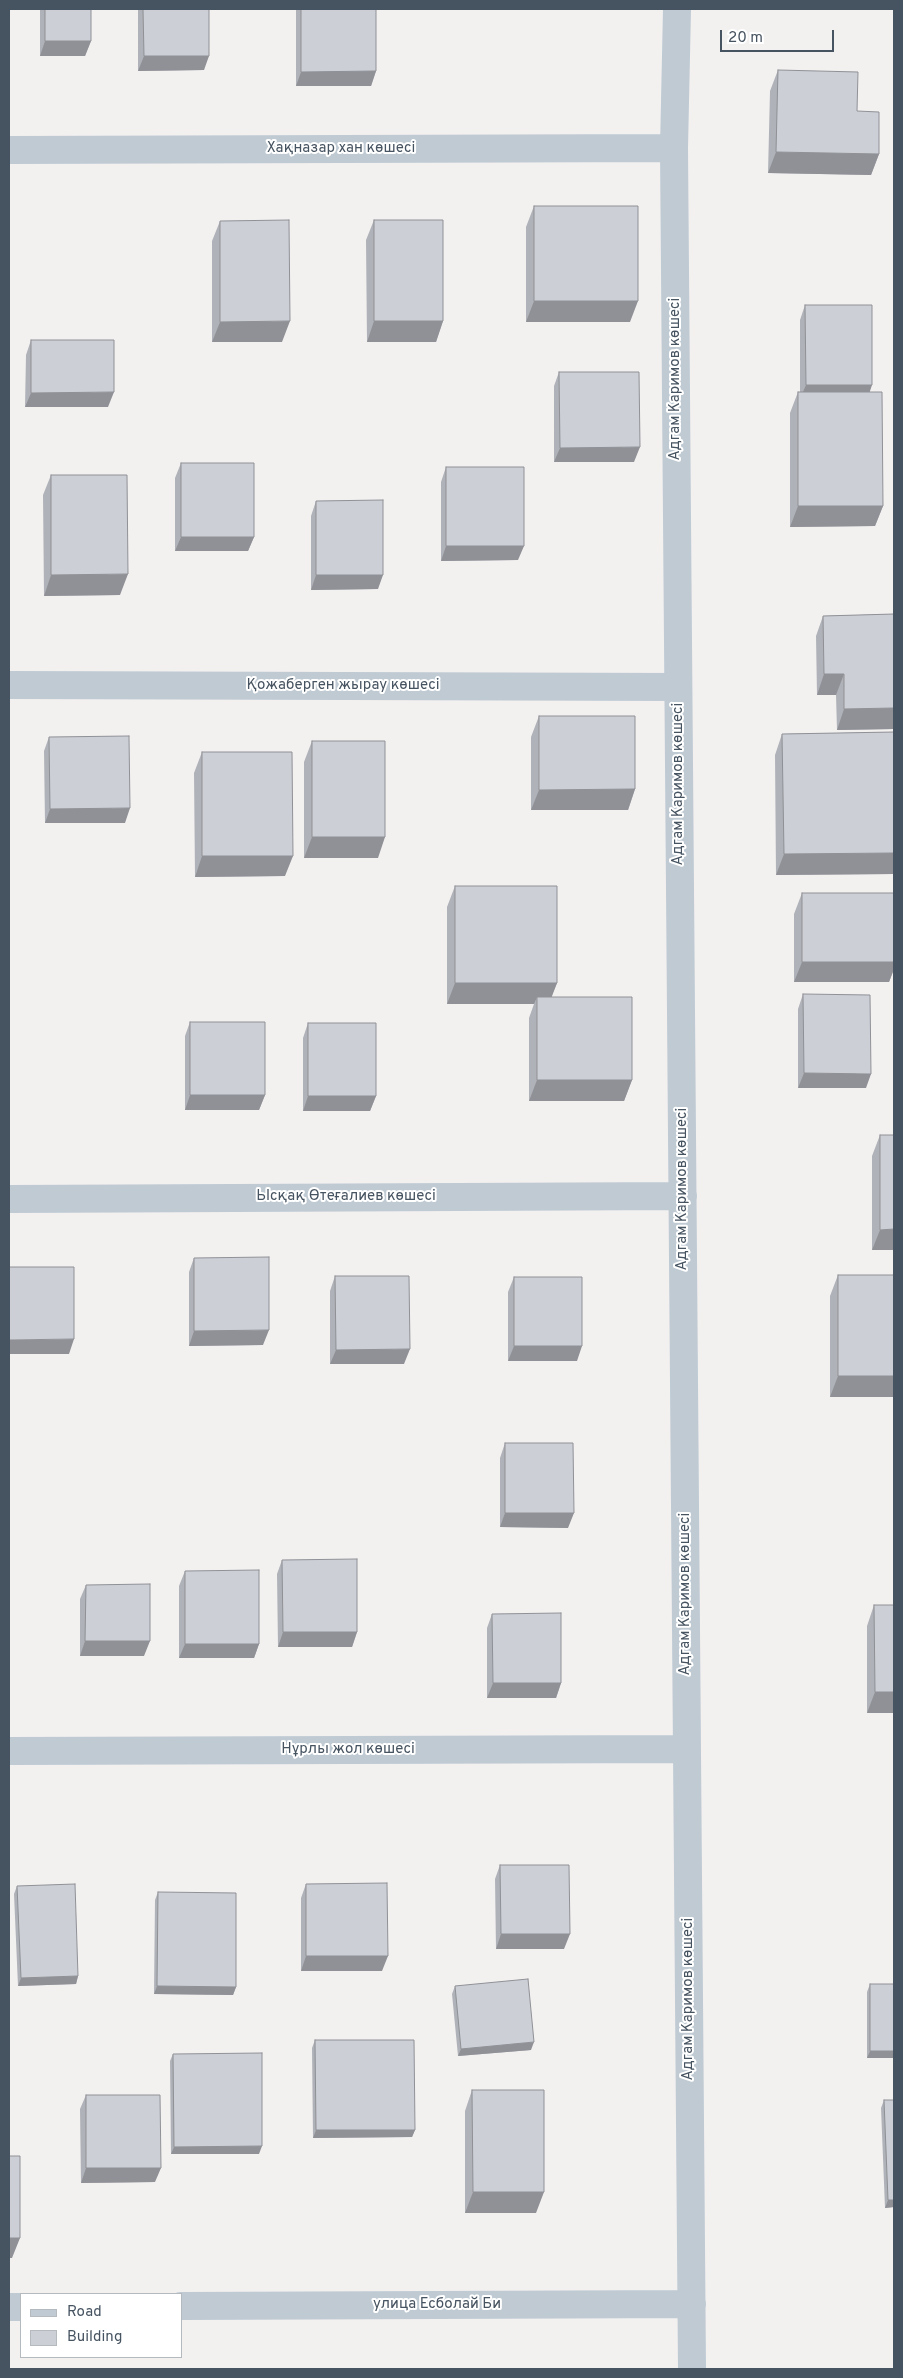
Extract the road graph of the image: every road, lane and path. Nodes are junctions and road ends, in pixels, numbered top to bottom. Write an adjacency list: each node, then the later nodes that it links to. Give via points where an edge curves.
1 (678, 9): 2 (street, Адгам Каримов көшесі)
2 (674, 148): 3 (street, Хақназар хан көшесі); 5 (street, Адгам Каримов көшесі)
3 (9, 150)
4 (9, 685): 5 (street, Қожаберген жырау көшесі)
5 (678, 687): 6 (street, Адгам Каримов көшесі)
6 (683, 1196): 7 (street, Ысқақ Өтеғалиев көшесі); 8 (street, Адгам Каримов көшесі)
7 (9, 1199)
8 (687, 1749): 9 (street, Нұрлы жол көшесі); 10 (street, Адгам Каримов көшесі)
9 (9, 1751)
10 (692, 2304): 11 (street, улица Есболай Би); 12 (street, Адгам Каримов көшесі)
11 (182, 2306)
12 (692, 2369)

